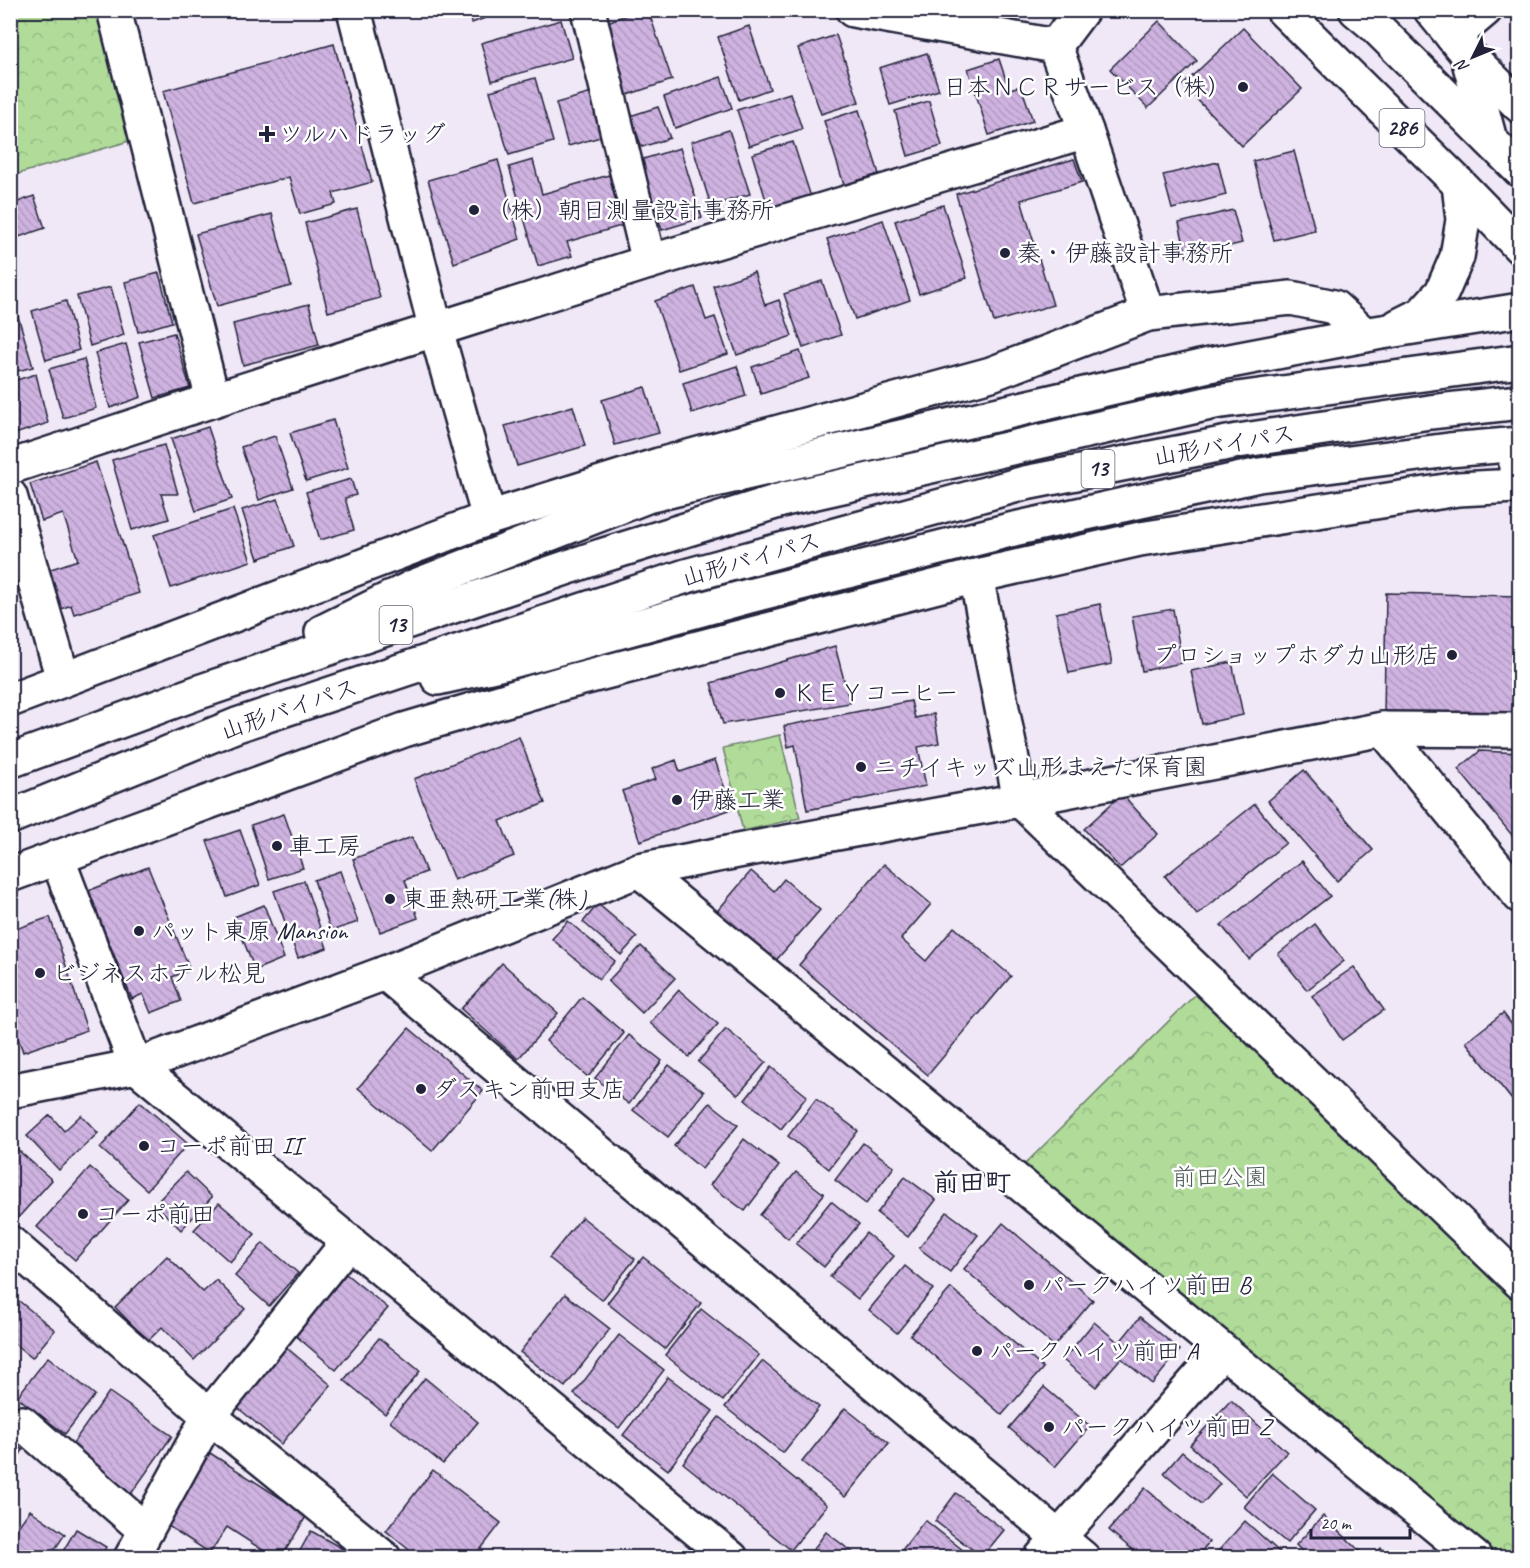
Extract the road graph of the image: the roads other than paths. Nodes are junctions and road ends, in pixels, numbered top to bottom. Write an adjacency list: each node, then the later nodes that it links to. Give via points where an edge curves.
1 (114, 10): 24 (main road)
2 (354, 10): 21 (main road)
3 (588, 10): 18 (main road)
4 (853, 10): 11 (main road)
5 (1082, 10): 11 (main road)
6 (1283, 10): 16 (main road, 286)
7 (1356, 10): 14 (main road, 286)
8 (1431, 10): 10 (main road)
9 (1485, 10): 10 (main road)
10 (1460, 45): 12 (main road); 14 (main road)
11 (1055, 46): 13 (main road)
12 (1520, 106)
13 (1086, 131): 18 (main road); 20 (main road)
14 (1490, 140): 15 (main road, 286)
15 (1520, 170)
16 (1459, 184): 17 (main road, 286); 22 (main road, via 1463,220 1457,257 1442,292 1422,314)
17 (1520, 247)
18 (649, 262): 21 (main road)
19 (1520, 310): 22 (main road)
20 (1148, 314): 22 (main road, via 1291,298 1334,307); 29 (main road, via 991,375 659,465)
21 (436, 330): 24 (main road); 29 (main road)
22 (1377, 333): 32 (main road, via 1209,364 647,496 413,587)
23 (1520, 361): 32 (main road, 山形バイパス / 13, via 1215,402 785,499 601,556)
24 (213, 400): 27 (main road)
25 (1520, 402): 34 (main road, 山形バイパス / 13, via 1238,441 1025,483 686,576)
26 (1518, 444): 30 (main road, via 1516,486 1458,489 1140,539); 34 (main road, via 1270,473 1224,482 1003,532 504,663)
27 (10, 467)
28 (10, 496): 31 (main road)
29 (489, 518): 31 (main road)
30 (976, 576): 38 (main road); 40 (main road, via 562,683 404,730)
31 (63, 679): 33 (main road)
32 (199, 692): 37 (main road, 山形バイパス / 13)
33 (10, 699)
34 (237, 725): 39 (main road, 山形バイパス / 13)
35 (1383, 729): 36 (main road); 38 (main road); 43 (main road)
36 (1520, 730)
37 (10, 761)
38 (1020, 800): 41 (main road); 49 (main road)
39 (10, 817)
40 (57, 857): 42 (main road); 45 (main road)
41 (639, 870): 44 (main road); 50 (main road)
42 (10, 875)
43 (1520, 896)
44 (385, 973): 45 (main road); 54 (main road)
45 (136, 1066): 46 (main road); 47 (main road)
46 (10, 1091)
47 (349, 1241): 51 (main road); 56 (main road)
48 (10, 1243): 51 (main road)
49 (1520, 1282)
50 (1222, 1351): 54 (main road); 57 (main road)
51 (208, 1416): 53 (main road); 55 (main road)
52 (22, 1423): 53 (main road)
53 (138, 1544)
54 (1061, 1551)
55 (384, 1557)
56 (731, 1557)
57 (1475, 1557)

